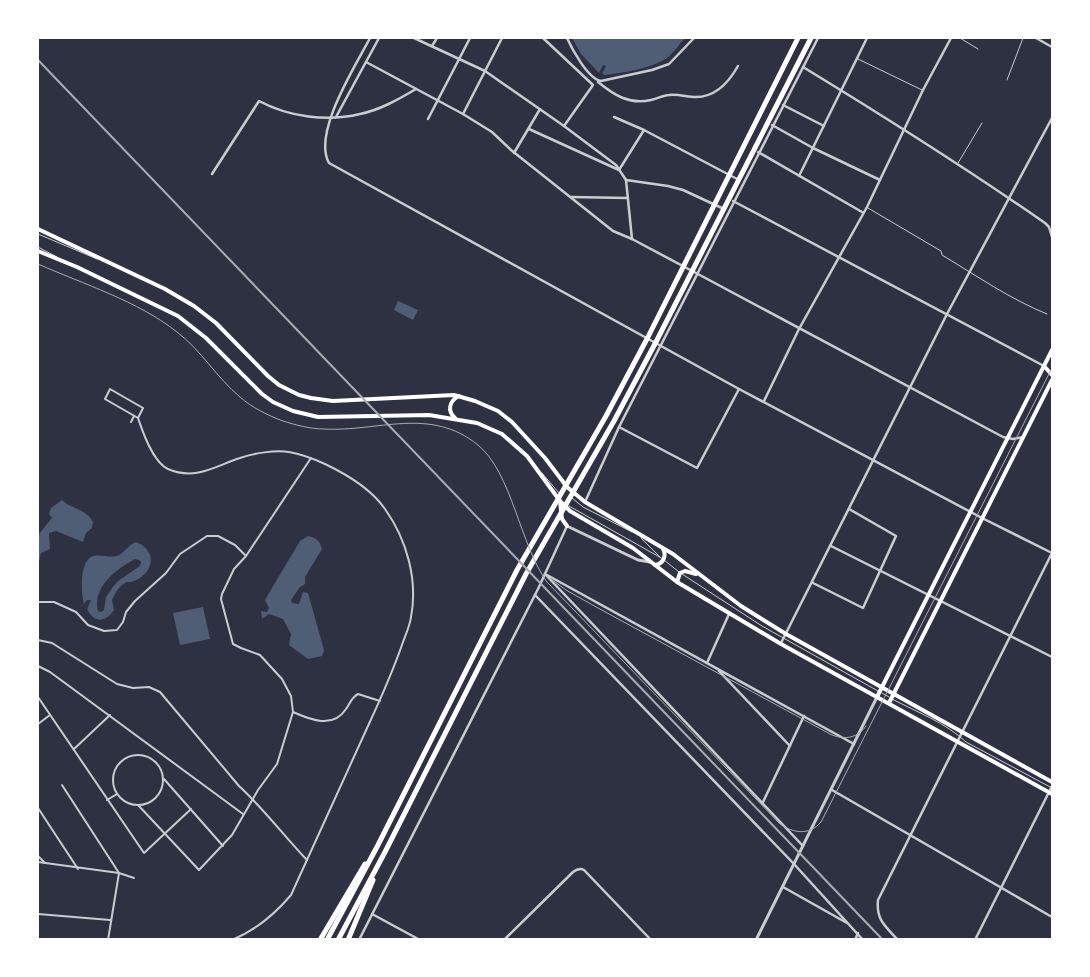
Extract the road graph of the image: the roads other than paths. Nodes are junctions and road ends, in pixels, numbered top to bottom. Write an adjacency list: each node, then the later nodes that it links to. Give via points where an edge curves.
1 (370, 38): 38 (street, via 332,110)
2 (379, 38): 23 (street)
3 (414, 38): 18 (street)
4 (437, 38): 18 (street)
5 (470, 38): 21 (street)
6 (502, 38): 26 (street)
7 (544, 38): 42 (street, via 593,85)
8 (567, 38): 28 (street, via 572,50)
9 (694, 38): 28 (street, via 669,64)
10 (798, 38): 166 (highway, via 648,336 517,570)
11 (811, 38): 169 (highway, via 653,348 526,574)
12 (818, 38): 25 (street)
13 (867, 38): 22 (street)
14 (951, 38): 30 (street)
15 (960, 38): 20 (lane)
16 (1023, 38): 27 (lane)
17 (1036, 38): 19 (street)
18 (432, 46): 21 (street)
19 (1052, 47)
20 (978, 49)
21 (459, 58): 26 (street); 32 (street)
22 (857, 58): 30 (lane); 31 (street)
23 (366, 62): 29 (street); 36 (street)
24 (738, 66): 28 (street, via 722,88 697,97 673,94 630,101)
25 (803, 67): 31 (street); 33 (street)
26 (485, 71): 34 (street); 35 (street)
27 (1007, 80)
28 (597, 81)
29 (416, 89): 32 (street); 36 (street, via 361,114)
30 (923, 90): 47 (street)
31 (841, 91): 44 (street); 47 (street)
32 (438, 100): 35 (street); 40 (street)
33 (783, 105): 43 (street); 44 (street)
34 (540, 109): 42 (street); 45 (street)
35 (463, 114): 49 (street, via 492,132)
36 (336, 117): 38 (street)
37 (614, 117): 46 (street)
38 (331, 118): 53 (street, via 290,113 259,101); 79 (street, via 326,140 329,163)
39 (1052, 118): 60 (street)
40 (428, 119)
41 (982, 123): 51 (lane)
42 (564, 126): 52 (street)
43 (772, 126): 48 (street); 50 (street)
44 (824, 126): 48 (street)
45 (529, 129): 49 (street); 52 (street)
46 (644, 130): 52 (street); 57 (street)
47 (904, 130): 51 (street); 56 (street)
48 (813, 148): 54 (street); 56 (street)
49 (514, 152): 58 (street)
50 (758, 152): 54 (street); 57 (street)
51 (957, 164): 60 (street)
52 (619, 170): 55 (street)
53 (212, 174)
54 (799, 176): 64 (street)
55 (626, 180): 59 (street); 63 (street, via 683,190)
56 (880, 180): 62 (street)
57 (743, 182): 61 (street)
58 (570, 197): 59 (street); 68 (street, via 613,231)
59 (628, 198): 68 (street)
60 (1010, 199): 67 (street, via 1045,223); 74 (street)
61 (733, 201): 63 (street); 71 (street)
62 (867, 207): 64 (street); 74 (lane)
63 (729, 210): 75 (street)
64 (862, 212): 71 (street)
65 (38, 230): 73 (main road)
66 (38, 234): 73 (lane)
67 (1052, 237)
68 (632, 239): 75 (street)
69 (38, 247): 72 (lane)
70 (38, 251): 72 (main road)
71 (840, 257): 76 (street); 78 (street)
72 (77, 267): 91 (main road, via 178,316 206,338 252,385 282,406 318,417 429,414)
73 (119, 267): 87 (main road, via 200,310 268,376 288,390 311,398 346,400)
74 (970, 272): 76 (street); 77 (lane)
75 (696, 273): 78 (street); 79 (street)
76 (947, 314): 81 (street); 85 (street)
77 (1047, 314)
78 (799, 328): 85 (street); 88 (street)
79 (660, 345): 86 (street); 93 (street)
80 (1052, 350): 81 (main road)
81 (1044, 366): 82 (main road); 83 (main road); 95 (main road)
82 (1052, 368)
83 (1052, 375)
84 (1052, 380): 94 (main road)
85 (910, 386): 95 (street); 99 (street)
86 (739, 389): 88 (street); 93 (street, via 697,468)
87 (459, 396): 91 (main road, via 452,400 450,408); 98 (main road, via 487,405 506,416)
88 (764, 401): 99 (street)
89 (134, 416): 90 (street); 90 (street, via 106,400 110,389 144,408); 92 (street)
90 (138, 418): 97 (street, via 144,437 157,459 167,468 186,474 206,472 242,457 272,453 289,452)
91 (456, 419): 96 (main road, via 496,431)
92 (131, 422)
93 (619, 427): 101 (street)
94 (1024, 437): 95 (street); 104 (main road)
95 (1007, 439): 103 (main road)
96 (527, 456): 100 (main road); 111 (lane, via 569,506)
97 (311, 458): 110 (street); 139 (street, via 336,469 385,508 402,540 410,566 414,587 411,618)
98 (545, 458): 101 (main road, via 567,487); 106 (lane, via 573,499)
99 (874, 460): 102 (street); 103 (street)
100 (560, 501): 105 (main road, via 562,519); 112 (main road, via 576,515)
101 (585, 502): 106 (main road)
102 (849, 509): 107 (street); 113 (street, via 896,536)
103 (970, 511): 104 (street); 120 (main road)
104 (982, 518): 109 (street); 121 (main road)
105 (567, 526): 112 (street, via 638,560); 115 (street)
106 (638, 534): 108 (main road); 111 (lane)
107 (831, 546): 113 (street); 118 (street)
108 (661, 547): 111 (main road); 116 (main road)
109 (1052, 553): 125 (street)
110 (246, 556): 122 (street, via 235,545 218,536 208,536 180,554 166,573 135,600 117,630 104,631 88,625 76,612 54,602); 141 (street, via 234,569 221,599 231,640 236,646 260,655 282,679 291,696)
111 (664, 560): 112 (main road); 114 (lane)
112 (653, 563): 117 (main road)
113 (880, 571): 118 (street, via 863,608); 120 (street)
114 (680, 573): 116 (main road, via 689,570); 117 (main road); 126 (lane)
115 (545, 574): 119 (street); 130 (street); 159 (street)
116 (700, 575): 124 (main road)
117 (677, 582): 123 (main road)
118 (813, 583): 124 (street)
119 (535, 595): 174 (street); 181 (street)
120 (928, 595): 121 (street); 133 (main road)
121 (941, 601): 125 (street); 135 (main road)
122 (38, 602)
123 (729, 614): 128 (main road); 130 (street)
124 (786, 634): 126 (street); 133 (main road)
125 (1011, 635): 129 (street); 146 (street)
126 (784, 639): 128 (street); 134 (lane)
127 (38, 640): 157 (street, via 52,643 117,684 160,692)
128 (781, 644): 137 (main road)
129 (1052, 657)
130 (707, 663): 132 (street)
131 (38, 666): 142 (street)
132 (718, 669): 144 (street); 149 (street)
133 (882, 687): 134 (main road); 135 (main road)
134 (880, 692): 137 (main road); 138 (lane)
135 (894, 693): 138 (main road); 146 (main road)
136 (38, 697): 143 (street)
137 (877, 697): 140 (main road); 148 (street)
138 (891, 699): 140 (main road); 146 (lane)
139 (380, 701): 141 (street, via 358,694 344,712 327,722); 171 (street)
140 (889, 704): 147 (main road)
141 (293, 712): 157 (street, via 277,764)
142 (110, 714): 150 (street); 163 (street)
143 (50, 715): 145 (street); 150 (street)
144 (804, 716): 148 (street); 149 (street)
145 (38, 724)
146 (961, 734): 147 (street); 152 (main road); 155 (lane, via 966,742)
147 (957, 742): 155 (main road); 165 (street)
148 (854, 744): 154 (street)
149 (790, 746): 159 (street)
150 (73, 750): 158 (street)
151 (163, 778): 156 (street, via 153,760 142,756 129,757 115,772 114,784); 160 (street, via 157,797 147,804); 162 (street)
152 (1052, 782)
153 (62, 785): 176 (street)
154 (832, 790): 165 (street); 168 (street)
155 (1052, 790): 179 (street)
156 (118, 794): 158 (street); 160 (street, via 128,803)
157 (253, 799): 163 (street); 171 (street)
158 (107, 800): 164 (street, via 144,853)
159 (763, 802): 168 (street)
160 (138, 805): 164 (street)
161 (38, 808): 175 (street)
162 (191, 809): 164 (street); 167 (street)
163 (243, 814): 167 (street)
164 (165, 834): 167 (street, via 199,870)
165 (911, 836): 179 (street); 199 (street, via 878,900 880,920)
166 (378, 845): 188 (highway); 189 (highway)
167 (223, 846)
168 (803, 846): 174 (street)
169 (385, 852): 190 (highway); 191 (highway)
170 (38, 856): 173 (street)
171 (307, 860): 187 (street, via 291,895 278,910)
172 (38, 862): 173 (street)
173 (45, 863): 175 (street)
174 (794, 864): 178 (street); 184 (street)
175 (78, 869): 176 (street)
176 (119, 873): 177 (street); 183 (street)
177 (134, 878)
178 (783, 887): 184 (street); 196 (street)
179 (1001, 888): 182 (street); 200 (street)
180 (38, 914): 183 (street)
181 (372, 914): 192 (street); 193 (street)
182 (1052, 917)
183 (111, 921): 186 (street)
184 (849, 924): 185 (street)
185 (858, 933): 197 (street); 198 (street)
186 (108, 940)
187 (232, 940)
188 (320, 940)
189 (327, 940)
190 (338, 940)
191 (348, 940)
192 (359, 940)
193 (420, 940)
194 (504, 940): 195 (street, via 577,869 581,869)
195 (651, 940)
196 (756, 940)
197 (855, 940)
198 (864, 940)
199 (898, 940)
200 (975, 940)

